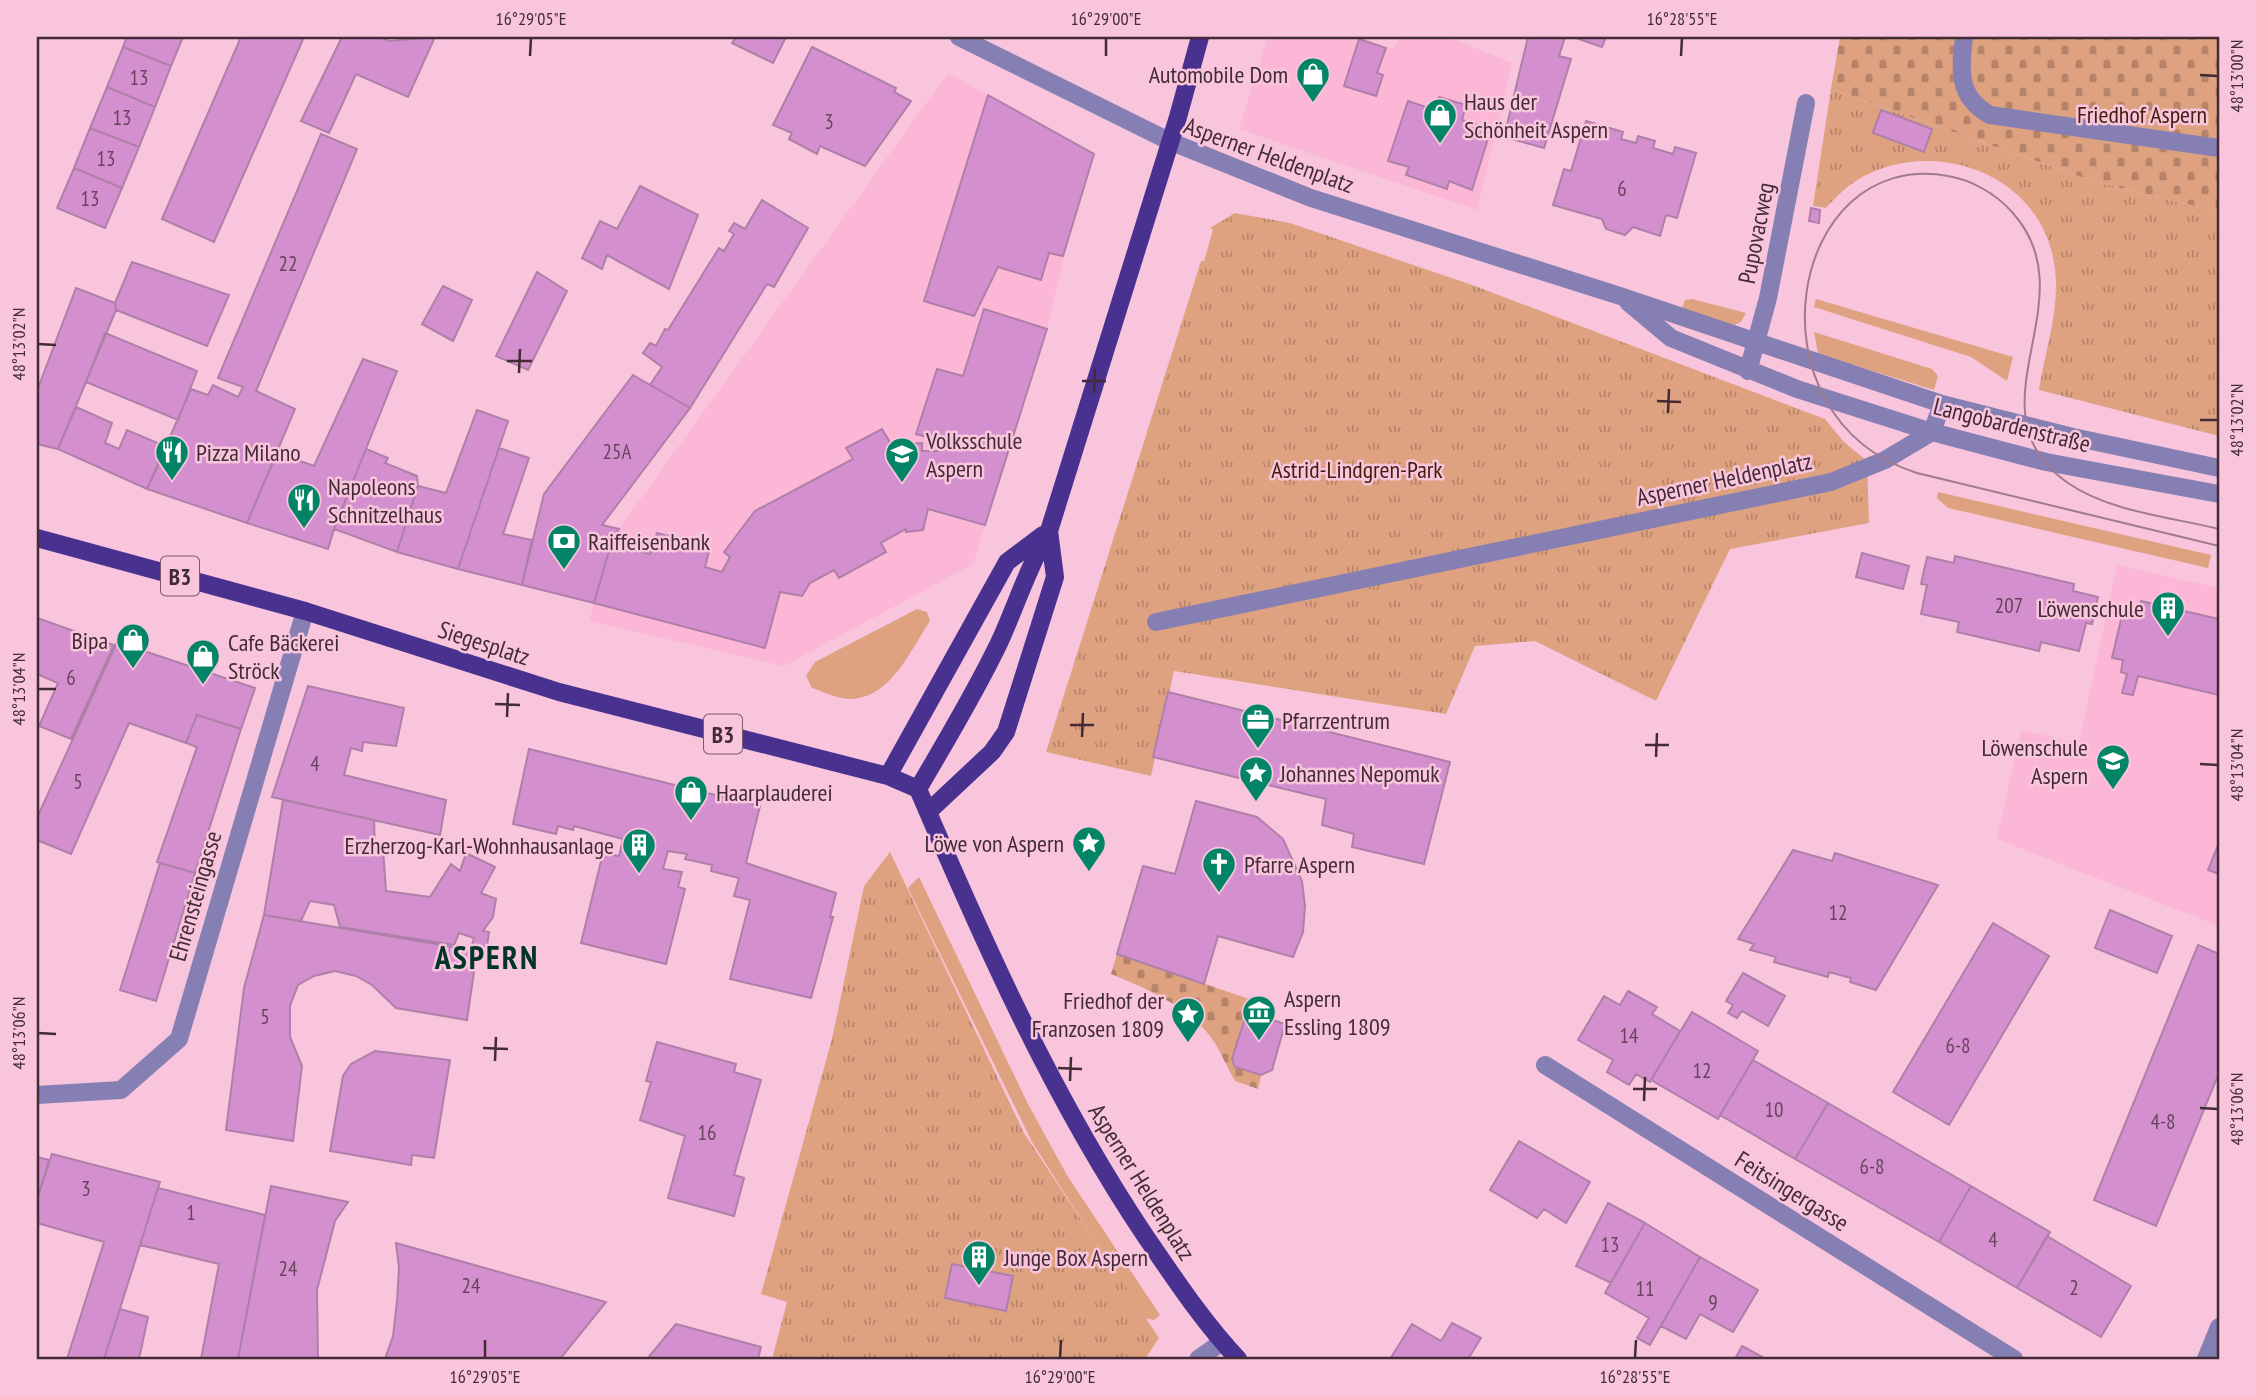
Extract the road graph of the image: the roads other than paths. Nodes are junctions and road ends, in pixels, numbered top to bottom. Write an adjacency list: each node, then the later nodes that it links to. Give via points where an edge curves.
1 (959, 37): 5 (street)
2 (1200, 37): 5 (main road)
3 (1964, 37): 6 (street, via 1963,85 1976,106 1990,115)
4 (1806, 103): 8 (street, Pupovacweg)
5 (1169, 141): 7 (street, Asperner Heldenplatz, via 1311,198); 15 (main road, Asperner Heldenplatz)
6 (2219, 148)
7 (1620, 296): 8 (street, Asperner Heldenplatz); 9 (street, Asperner Heldenplatz, via 1671,338)
8 (1756, 341): 9 (street, Pupovacweg); 11 (street, Asperner Heldenplatz)
9 (1748, 371): 10 (street, Asperner Heldenplatz)
10 (1797, 389): 12 (street, Langobardenstraße)
11 (1941, 404): 12 (street); 13 (street, Langobardenstraße)
12 (1932, 432): 14 (street, Langobardenstraße, via 2046,462); 18 (street, Asperner Heldenplatz, via 1885,460 1831,482)
13 (2219, 468)
14 (2219, 494)
15 (1049, 531): 19 (main road, via 1007,562); 20 (main road, Asperner Heldenplatz, via 1027,569 979,682); 21 (main road, Asperner Heldenplatz, via 1055,577 1006,732 992,752)
16 (37, 538): 17 (main road, Siegesplatz / B3)
17 (305, 611): 19 (main road, Siegesplatz / B3, via 559,692); 23 (street, Ehrensteingasse, via 179,1039 121,1090)
18 (1156, 622)
19 (887, 776): 20 (main road, Siegesplatz / B3)
20 (918, 789): 21 (main road, Asperner Heldenplatz)
21 (928, 812): 25 (main road, Asperner Heldenplatz, via 1069,1114 1115,1191)
22 (1545, 1065): 28 (street, Feitsingergasse)
23 (37, 1095)
24 (2219, 1327): 29 (street)
25 (1222, 1342): 26 (street); 27 (main road, Asperner Heldenplatz)
26 (1198, 1359)
27 (1238, 1359)
28 (2014, 1359)
29 (2206, 1359)

